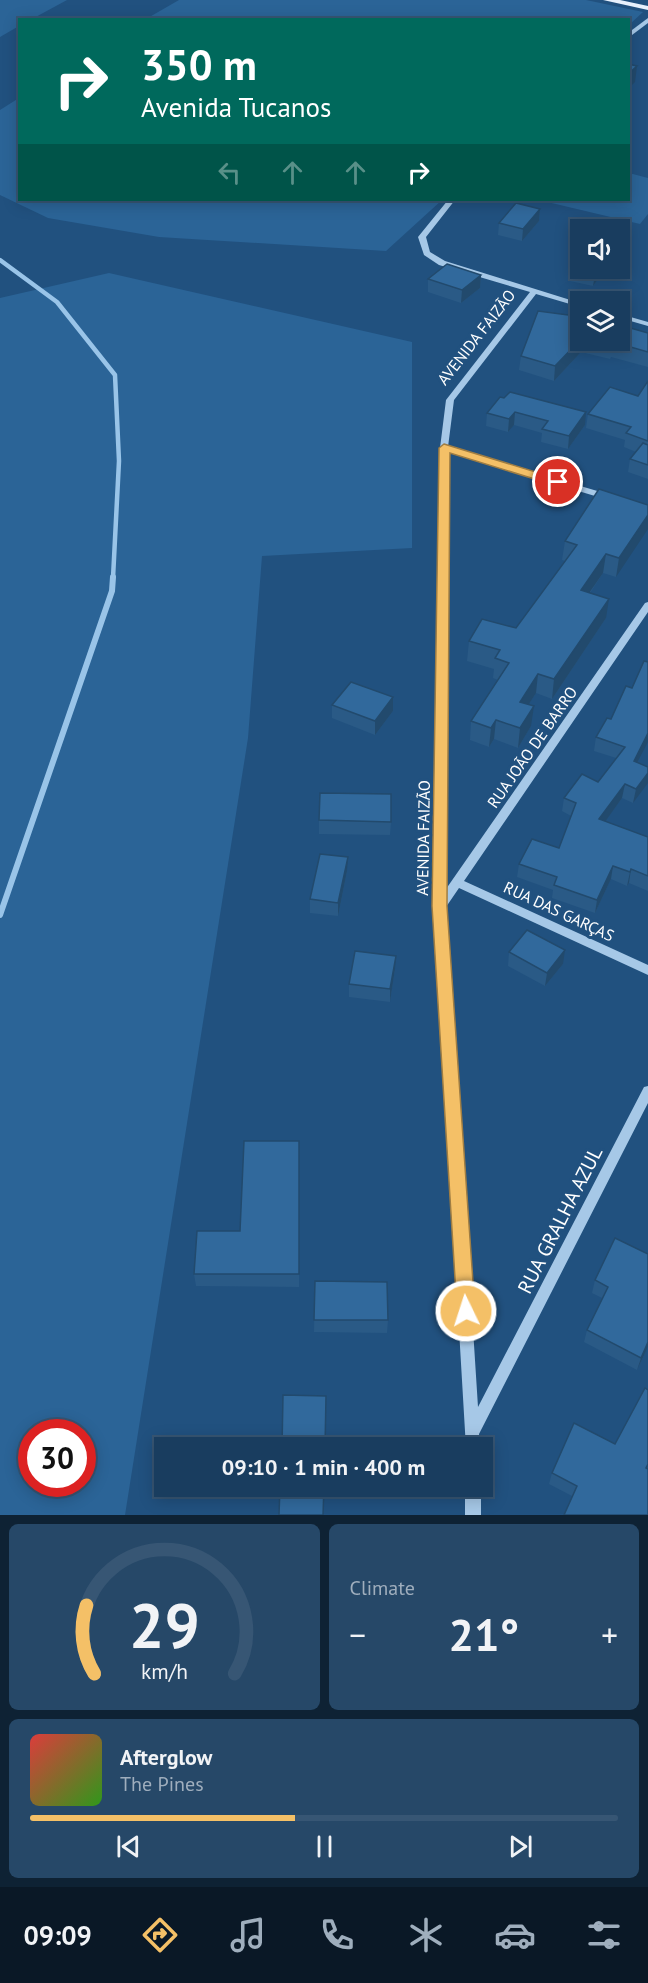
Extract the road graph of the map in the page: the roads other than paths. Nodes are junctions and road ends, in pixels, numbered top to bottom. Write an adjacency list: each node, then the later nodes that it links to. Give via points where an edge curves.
1 (607, 0): 2 (main road)
2 (648, 8)
3 (648, 20): 4 (street)
4 (630, 34)
5 (450, 201): 6 (street, via 422,237 427,253 442,263)
6 (534, 292): 7 (street); 10 (street, AVENIDA FAIZÃO, via 450,400)
7 (570, 302)
8 (630, 319): 9 (street)
9 (648, 324)
10 (444, 448): 11 (street); 14 (street, AVENIDA FAIZÃO)
11 (614, 500)
12 (648, 605): 13 (street, RUA JOÃO DE BARRO)
13 (456, 882): 14 (street, RUA JOÃO DE BARRO); 15 (street, RUA DAS GARÇAS)
14 (440, 906): 17 (street, AVENIDA FAIZÃO)
15 (648, 970)
16 (648, 1091): 17 (street, RUA GRALHA AZUL)
17 (473, 1430): 18 (street, AVENIDA FAIZÃO)
18 (473, 1437)
19 (473, 1497): 20 (street)
20 (473, 1515)

